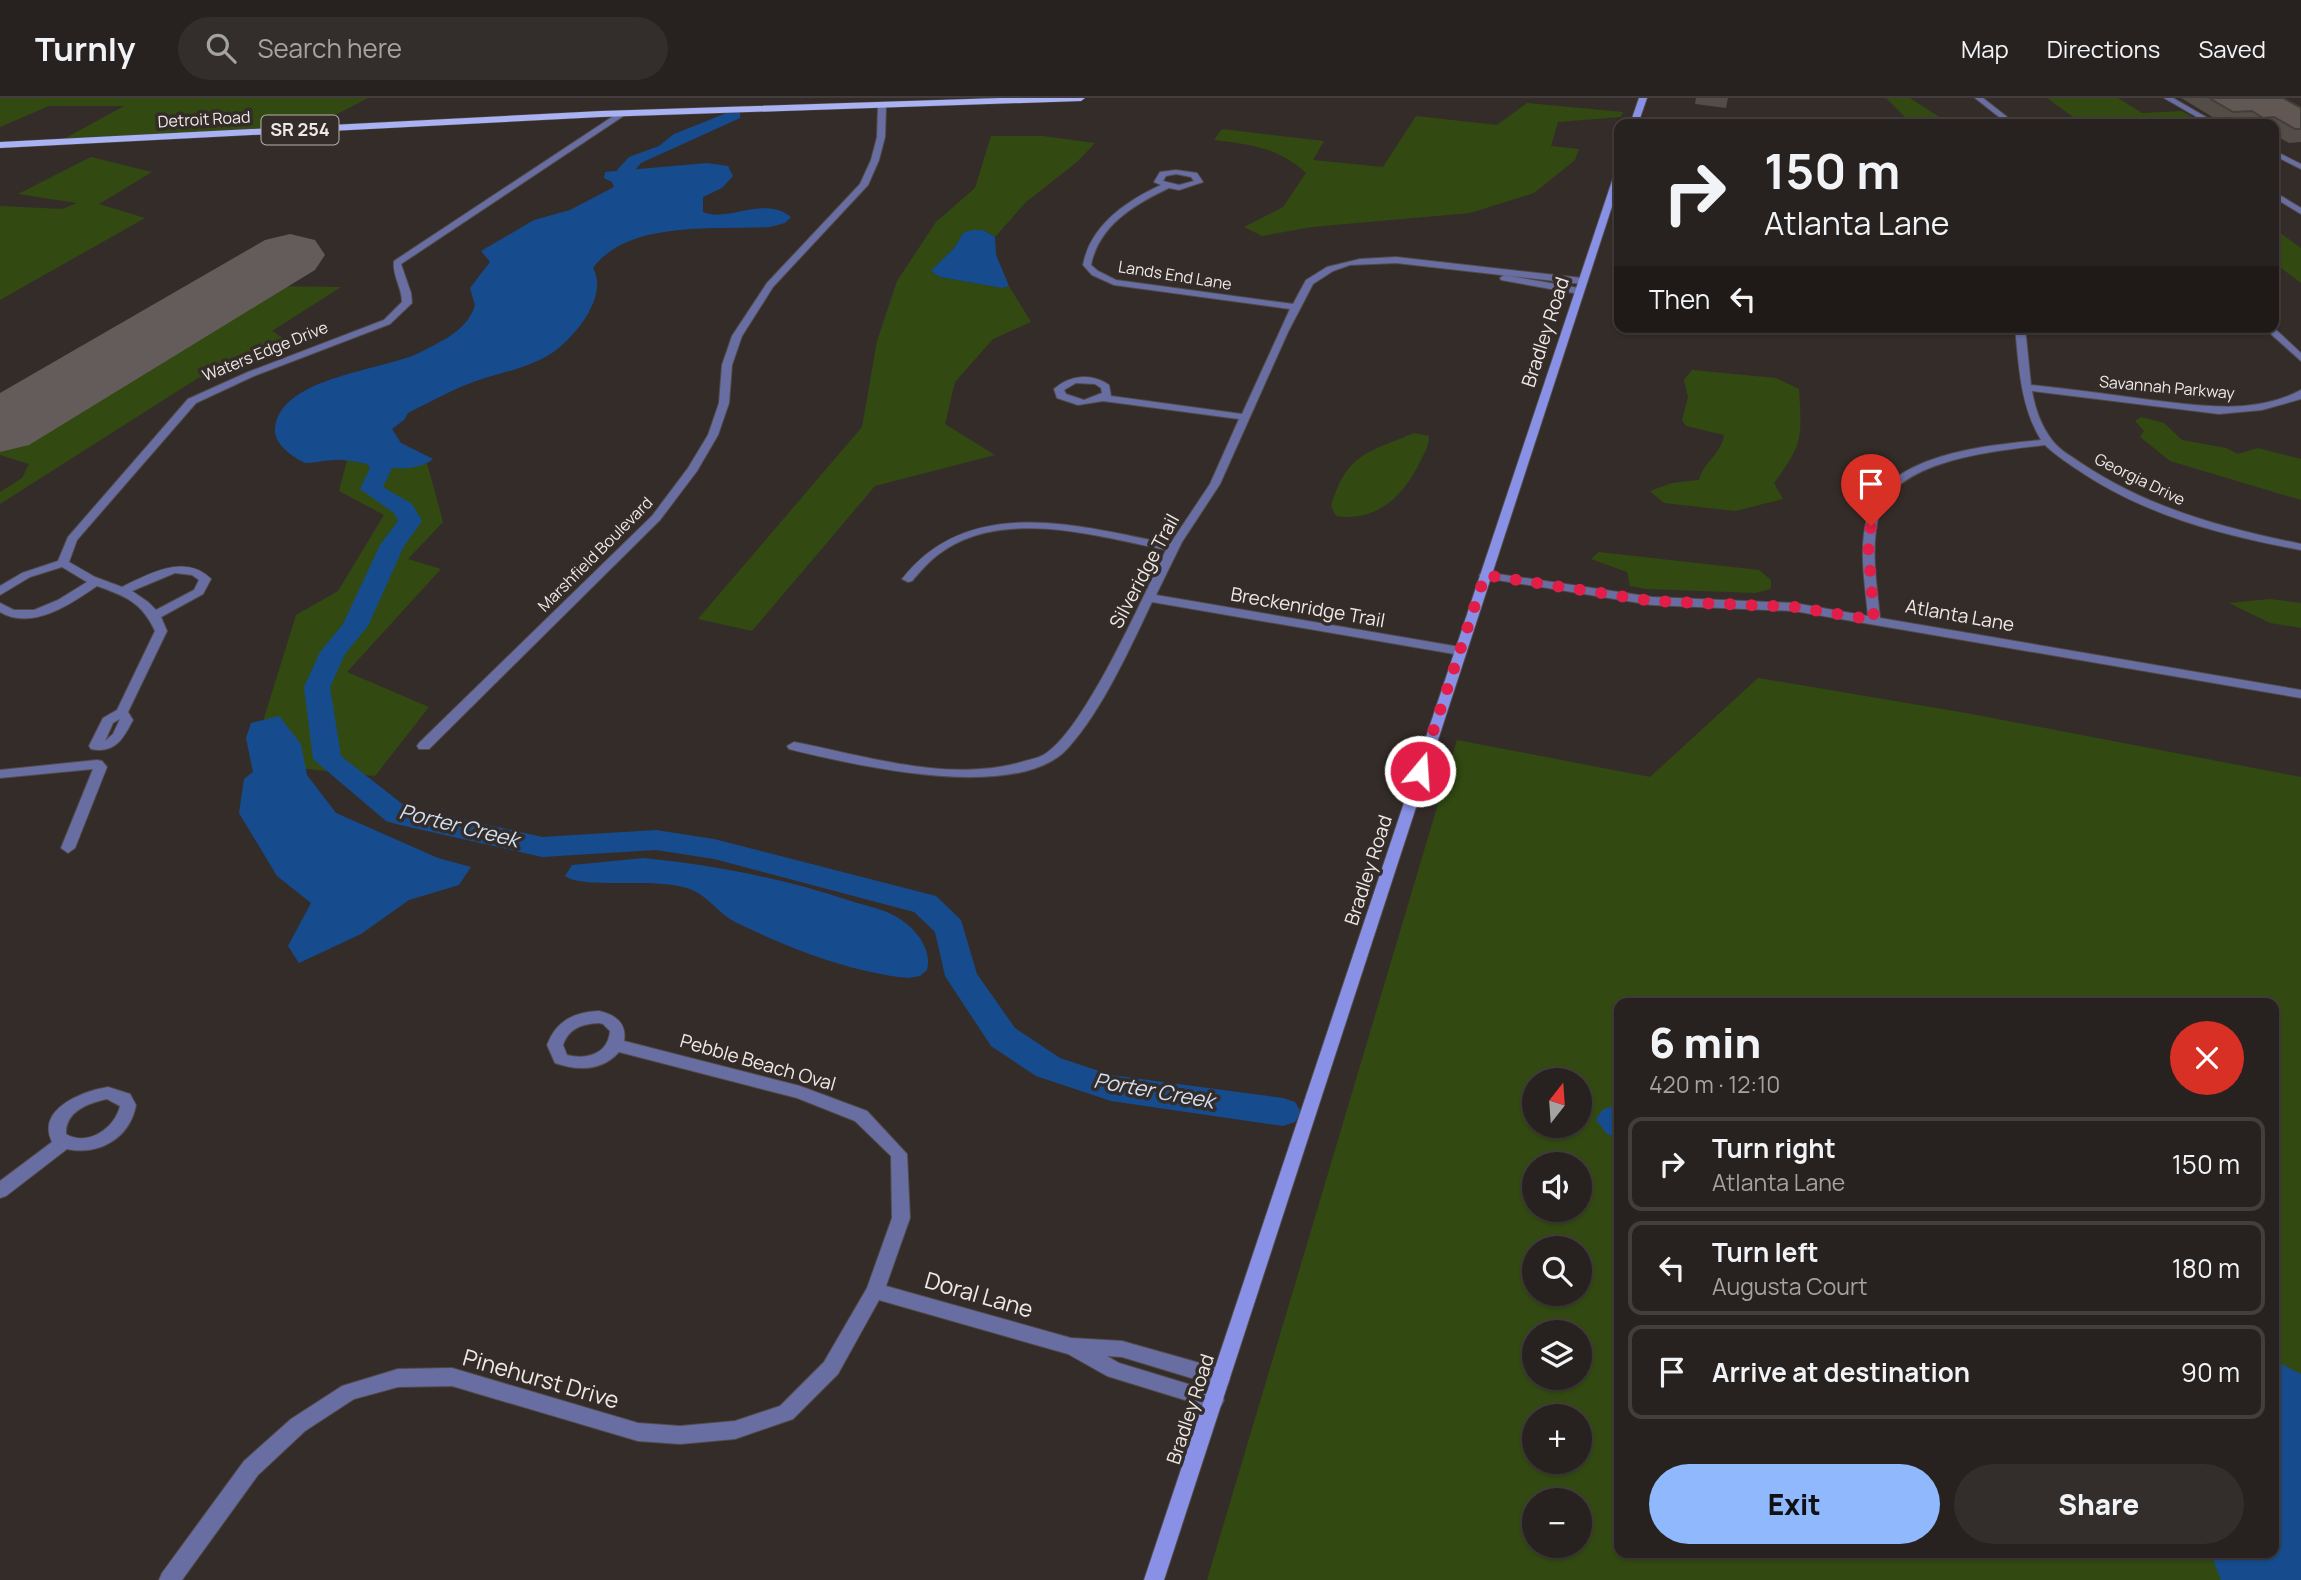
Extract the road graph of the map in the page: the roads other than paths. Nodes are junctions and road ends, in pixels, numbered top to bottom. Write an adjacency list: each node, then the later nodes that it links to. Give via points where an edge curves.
1 (1081, 98): 5 (main road, Detroit Road / SR 254)
2 (1643, 98): 8 (street)
3 (1979, 98): 9 (street)
4 (2168, 98): 10 (street)
5 (1055, 99): 6 (main road, Detroit Road / SR 254)
6 (882, 106): 7 (main road, Detroit Road / SR 254); 43 (street, Marshfield Boulevard, via 878,148 864,185 765,291 737,336 727,365 720,414 693,469 656,518)
7 (624, 113): 11 (main road, Detroit Road / SR 254); 30 (street, Waters Edge Drive, via 397,263 408,294 407,303 394,317 192,401 72,539)
8 (1636, 119)
9 (2006, 119)
10 (2205, 119)
11 (0, 145)
12 (2279, 155): 13 (street)
13 (2301, 167)
14 (1166, 186): 19 (street, Lands End Lane, via 1118,214 1094,242 1087,265 1095,273 1114,282)
15 (1614, 187): 18 (street, Bradley Road)
16 (2279, 197): 17 (street)
17 (2301, 212)
18 (1580, 286): 19 (street, Silveridge Trail, via 1525,284 1482,271 1396,260 1340,263 1309,282); 31 (street, Bradley Road)
19 (1295, 307): 26 (street, Silveridge Trail)
20 (2021, 333): 23 (street, Georgia Drive)
21 (2274, 333): 22 (street)
22 (2301, 358)
23 (2027, 387): 24 (street, Savannah Parkway, via 2219,411 2262,407); 27 (street, Georgia Drive)
24 (2300, 395)
25 (1103, 398): 26 (street)
26 (1245, 417): 29 (street, Silveridge Trail, via 1213,486)
27 (2047, 442): 28 (street, Georgia Drive, via 2088,473 2181,518); 39 (street, via 1944,459 1897,480 1875,509 1868,543)
28 (2301, 547)
29 (1173, 548): 32 (street, via 1068,528 1007,525 937,549); 36 (street, Silveridge Trail)
30 (64, 563): 33 (street); 34 (street, via 26,575)
31 (1485, 575): 39 (street, Atlanta Lane, via 1652,601 1794,607); 40 (street, Bradley Road)
32 (908, 579)
33 (95, 582): 35 (street); 37 (street, via 57,606 30,614)
34 (0, 591)
35 (123, 591): 38 (street, via 144,601); 38 (street, via 181,568 205,579 200,592)
36 (1150, 598): 40 (street, Breckenridge Trail); 44 (street, Silveridge Trail, via 1080,724 1051,757 1011,769 950,775)
37 (0, 607)
38 (156, 615): 42 (street, via 161,631)
39 (1874, 620): 41 (street, Atlanta Lane)
40 (1460, 651): 52 (street, Bradley Road)
41 (2301, 694)
42 (122, 712)
43 (424, 746)
44 (794, 746)
45 (0, 774): 46 (street, via 100,767)
46 (68, 848)
47 (616, 1045): 50 (street, Pebble Beach Oval, via 800,1092 861,1116 899,1154 901,1218)
48 (64, 1142): 49 (street)
49 (0, 1191)
50 (875, 1291): 51 (street, Doral Lane); 54 (street, Pinehurst Drive, via 831,1368 786,1413 735,1430 680,1435 638,1432 452,1377 398,1378 349,1392 298,1424 251,1468)
51 (1070, 1346): 52 (street, Doral Lane, via 1122,1349); 53 (street, Doral Lane, via 1114,1370)
52 (1221, 1378): 53 (street, Bradley Road)
53 (1214, 1400): 55 (street, Bradley Road)
54 (169, 1580)
55 (1154, 1580)

